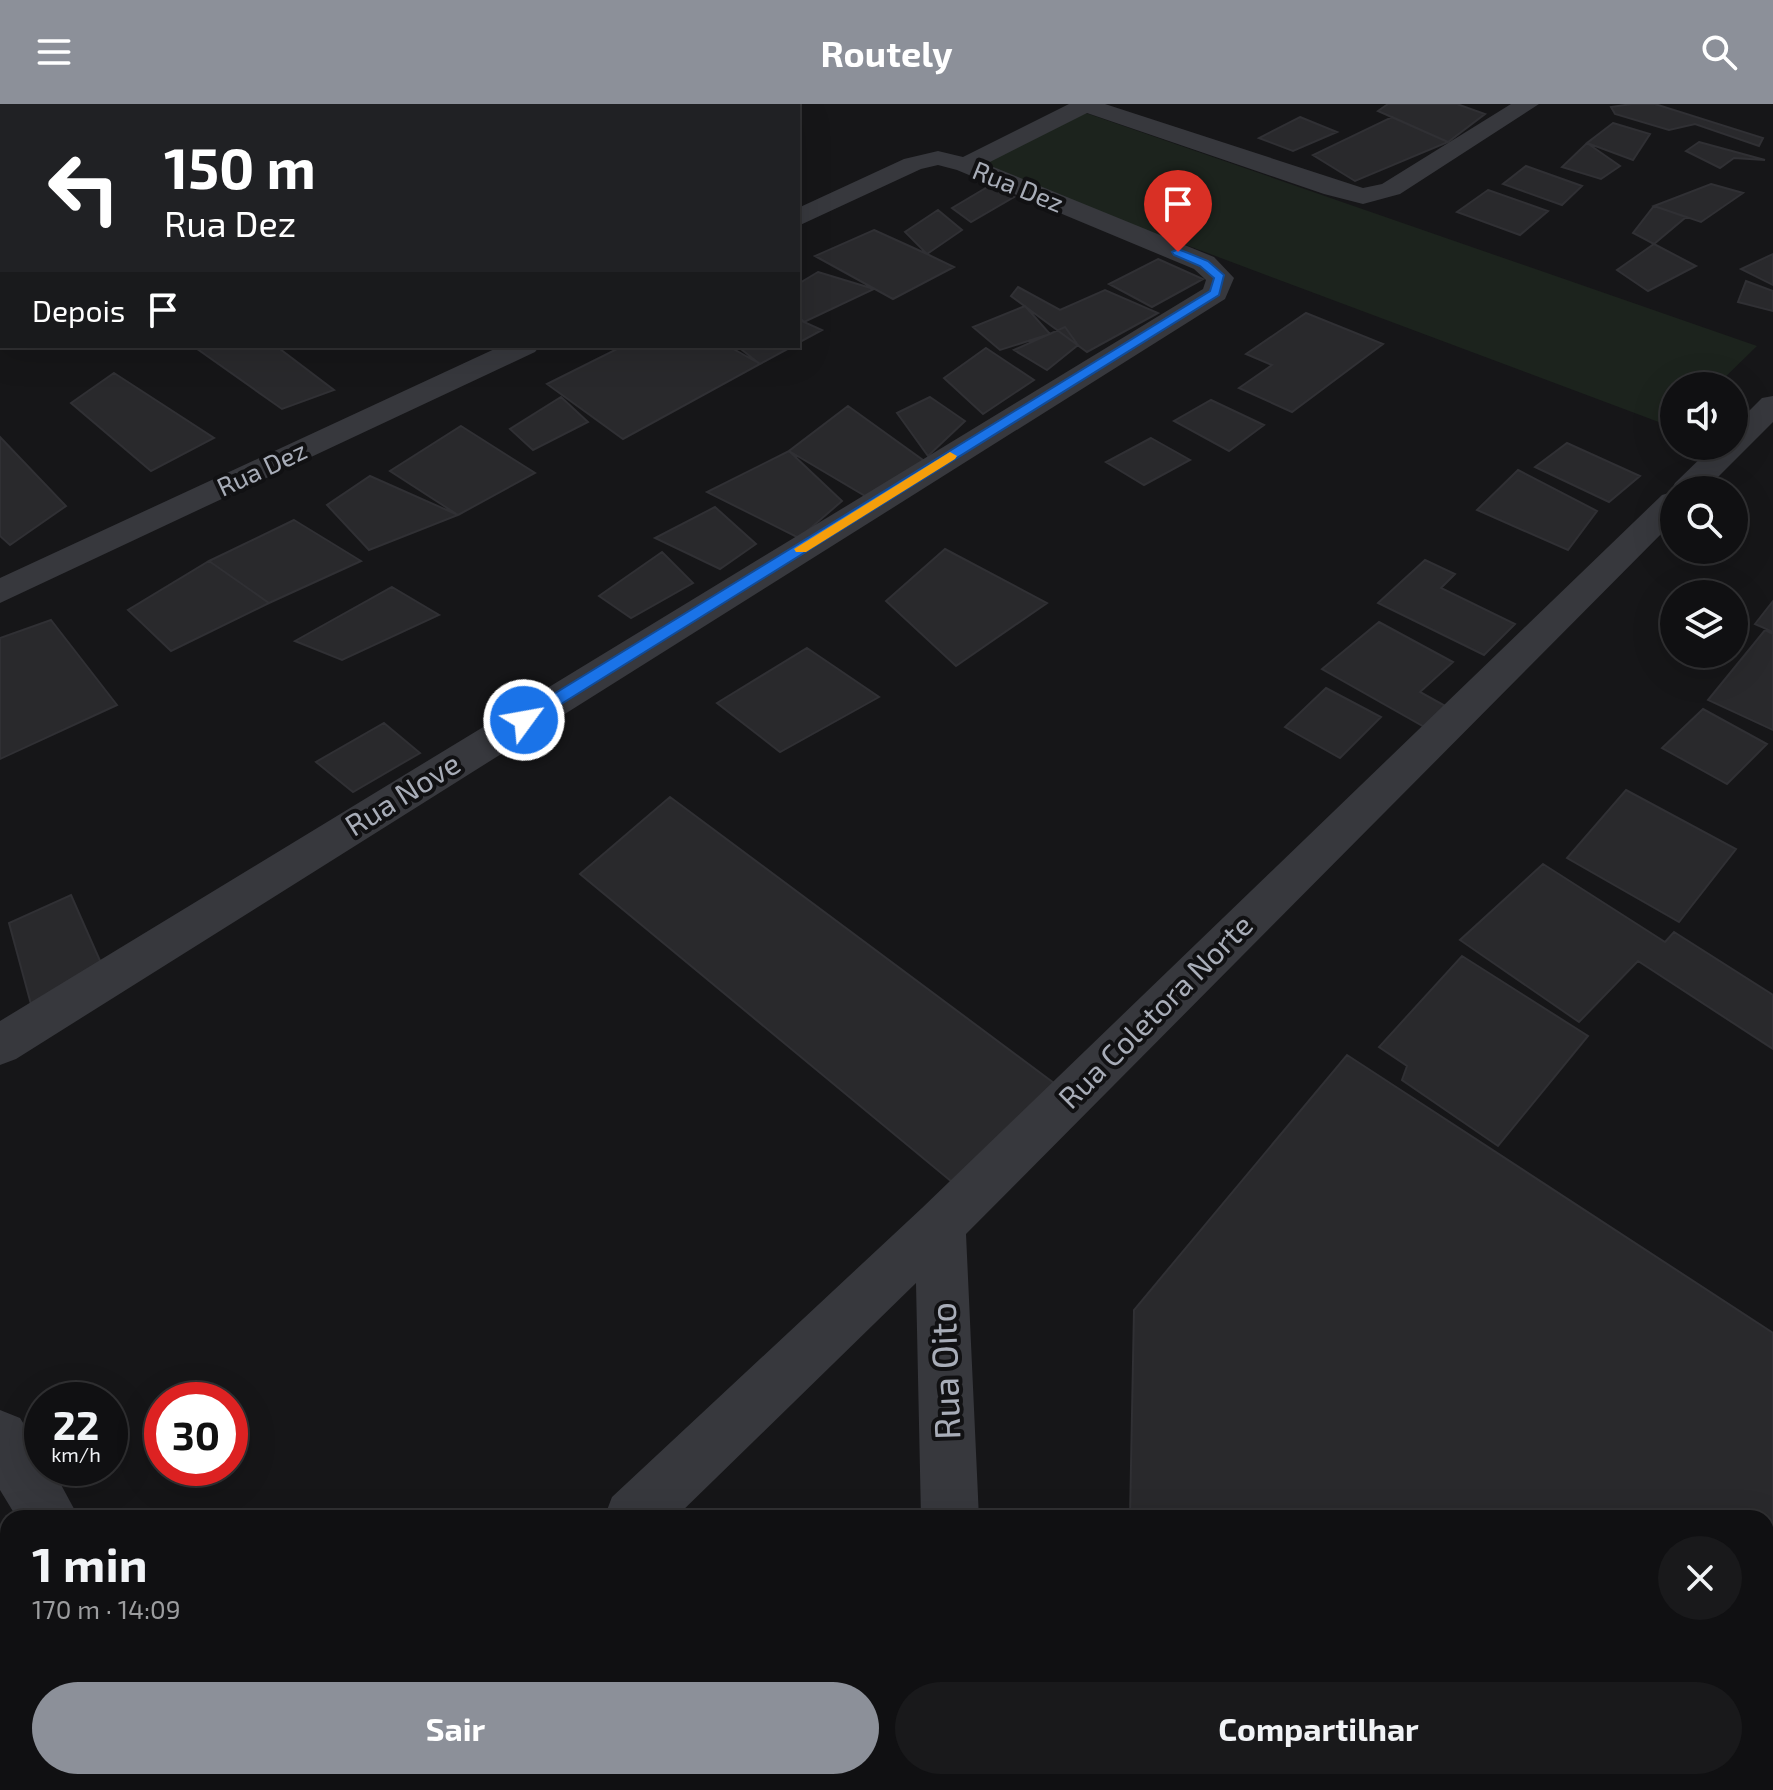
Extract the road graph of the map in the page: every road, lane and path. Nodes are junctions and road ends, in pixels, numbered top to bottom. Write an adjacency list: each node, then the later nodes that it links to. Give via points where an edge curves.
1 (1085, 104): 2 (street, via 1363,196 1391,189); 3 (street)
2 (1527, 104)
3 (966, 165): 4 (street, Rua Dez, via 938,158 913,164); 5 (street, Rua Dez, via 1204,263 1220,278)
4 (800, 217)
5 (1215, 293): 13 (street, Rua Nove)
6 (521, 348): 12 (street, Rua Dez)
7 (1773, 405): 8 (street)
8 (1748, 430)
9 (1718, 460): 10 (street)
10 (1701, 476)
11 (1660, 516): 14 (street, Rua Coletora Norte)
12 (0, 592)
13 (0, 1045)
14 (940, 1225): 17 (street, Rua Coletora Norte); 18 (street, Rua Oito)
15 (0, 1438): 16 (street)
16 (45, 1510)
17 (641, 1510)
18 (950, 1510)

